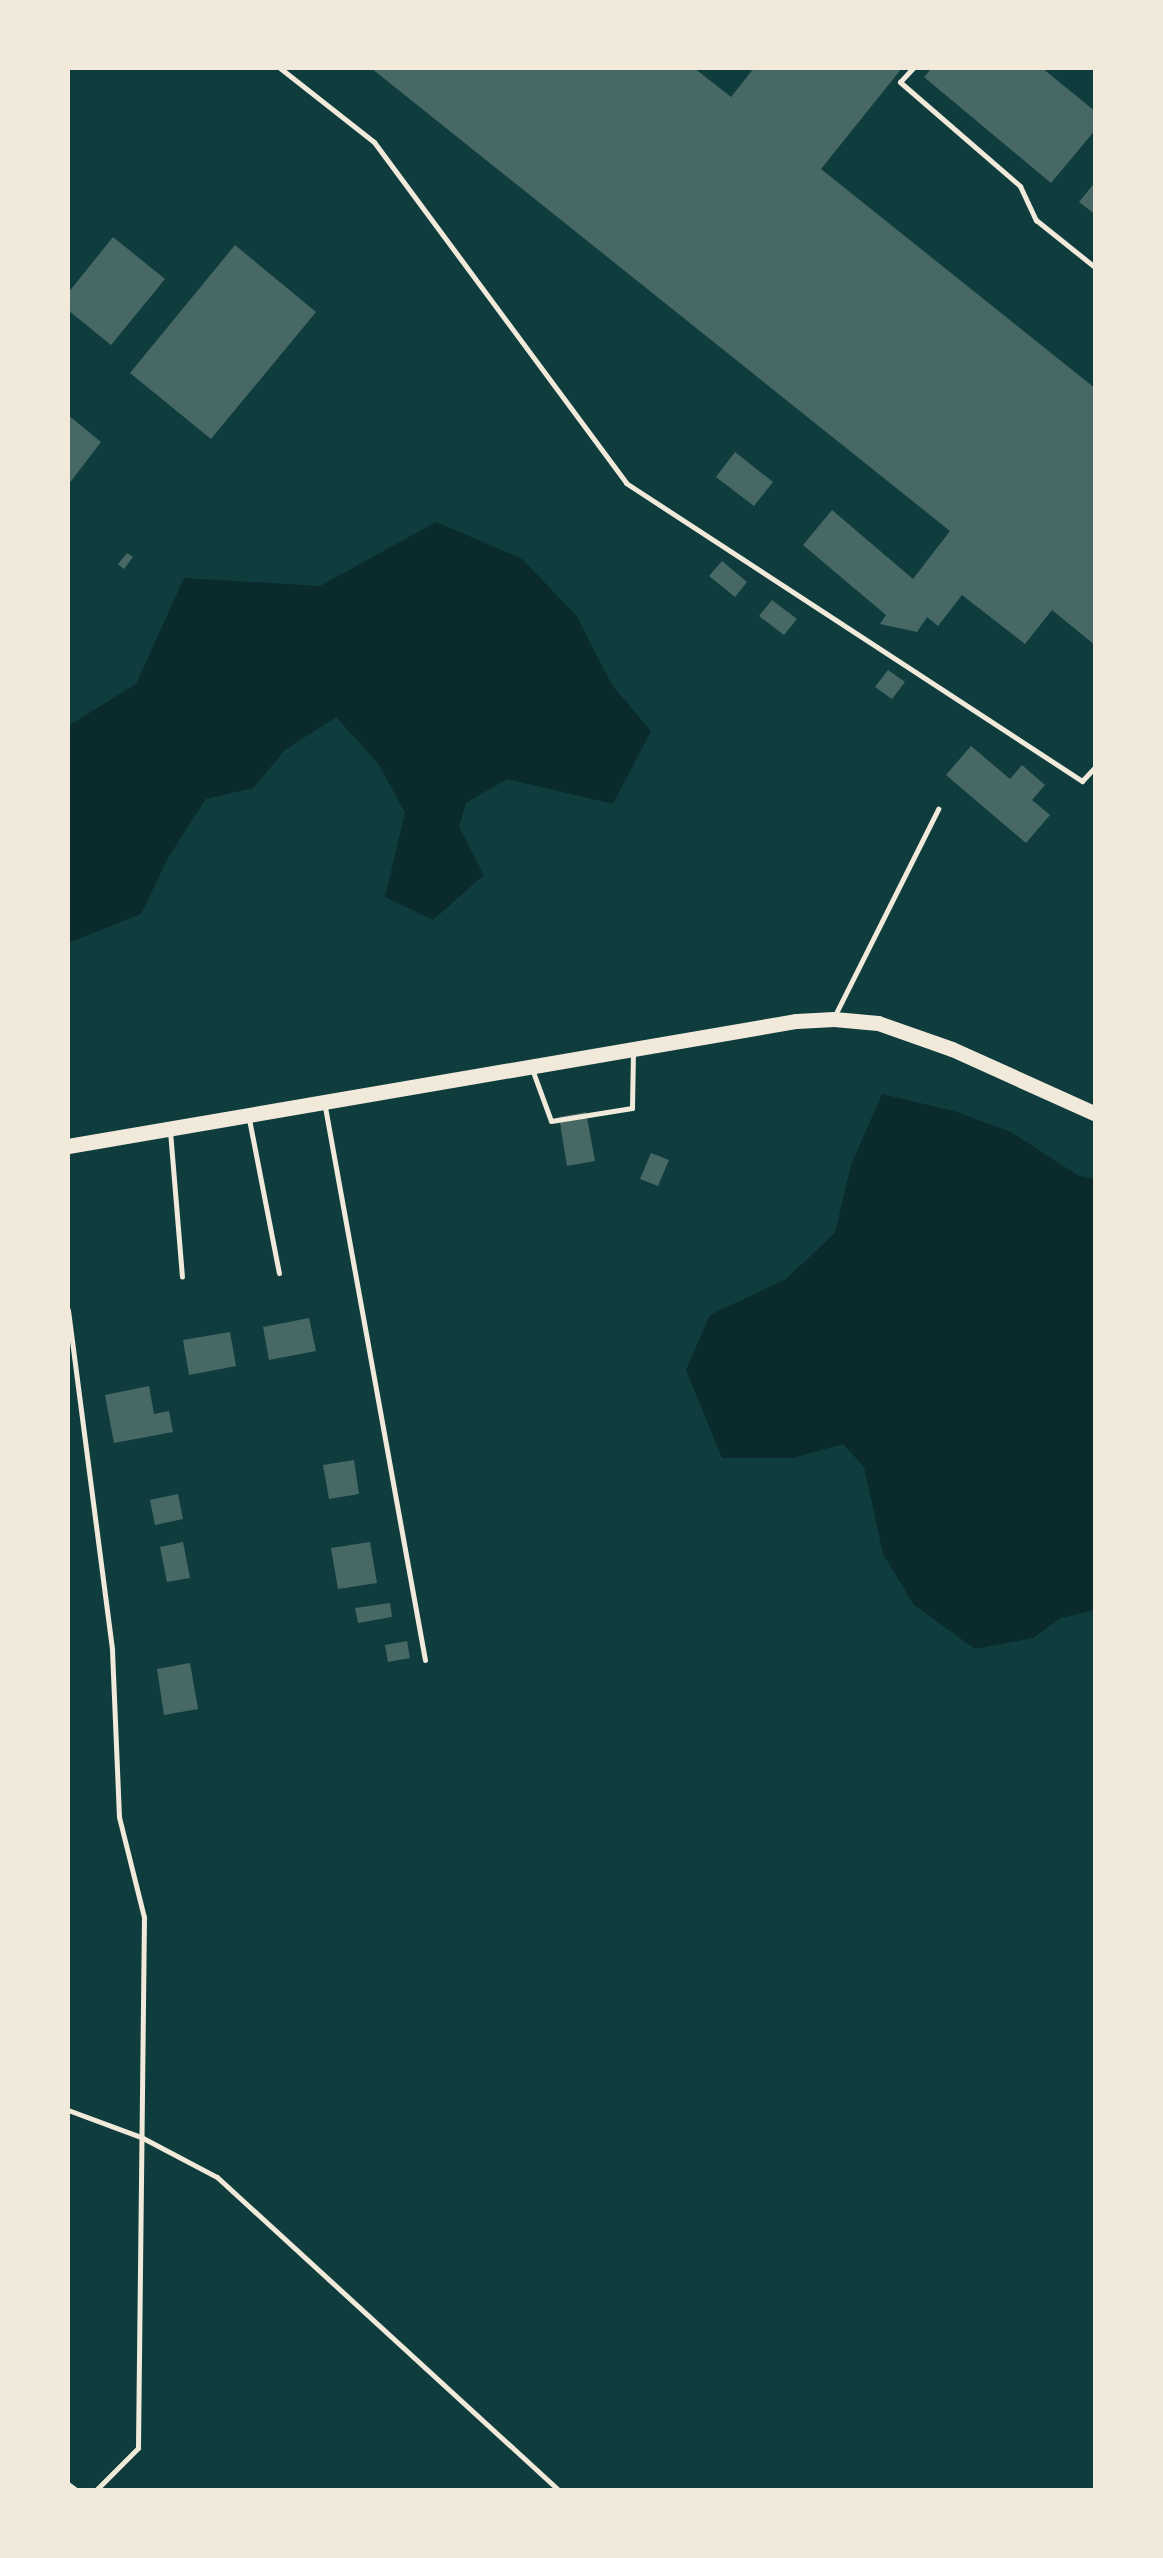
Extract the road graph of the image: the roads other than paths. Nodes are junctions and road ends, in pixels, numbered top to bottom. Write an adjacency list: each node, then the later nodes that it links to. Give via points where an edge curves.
1 (280, 68): 4 (lane, via 374,142 626,483 1082,781)
2 (913, 68): 3 (lane, via 900,82 1020,186 1036,220)
3 (1096, 268)
4 (1096, 766)
5 (938, 809): 6 (lane)
6 (834, 1019): 7 (main road); 10 (main road, via 878,1024 952,1049)
7 (634, 1049): 8 (main road); 8 (lane, via 632,1108 551,1121)
8 (531, 1066): 9 (main road)
9 (324, 1103): 11 (main road); 17 (lane)
10 (1096, 1114)
11 (248, 1116): 12 (main road); 14 (lane)
12 (170, 1129): 13 (main road); 15 (lane)
13 (68, 1146)
14 (279, 1273)
15 (182, 1277)
16 (68, 1310): 19 (lane, via 112,1650 119,1817 144,1917)
17 (425, 1660)
18 (68, 2110): 19 (lane)
19 (141, 2137): 22 (lane, via 138,2448); 23 (lane, via 217,2177)
20 (68, 2484): 21 (lane)
21 (76, 2490)
22 (96, 2490)
23 (559, 2490)

